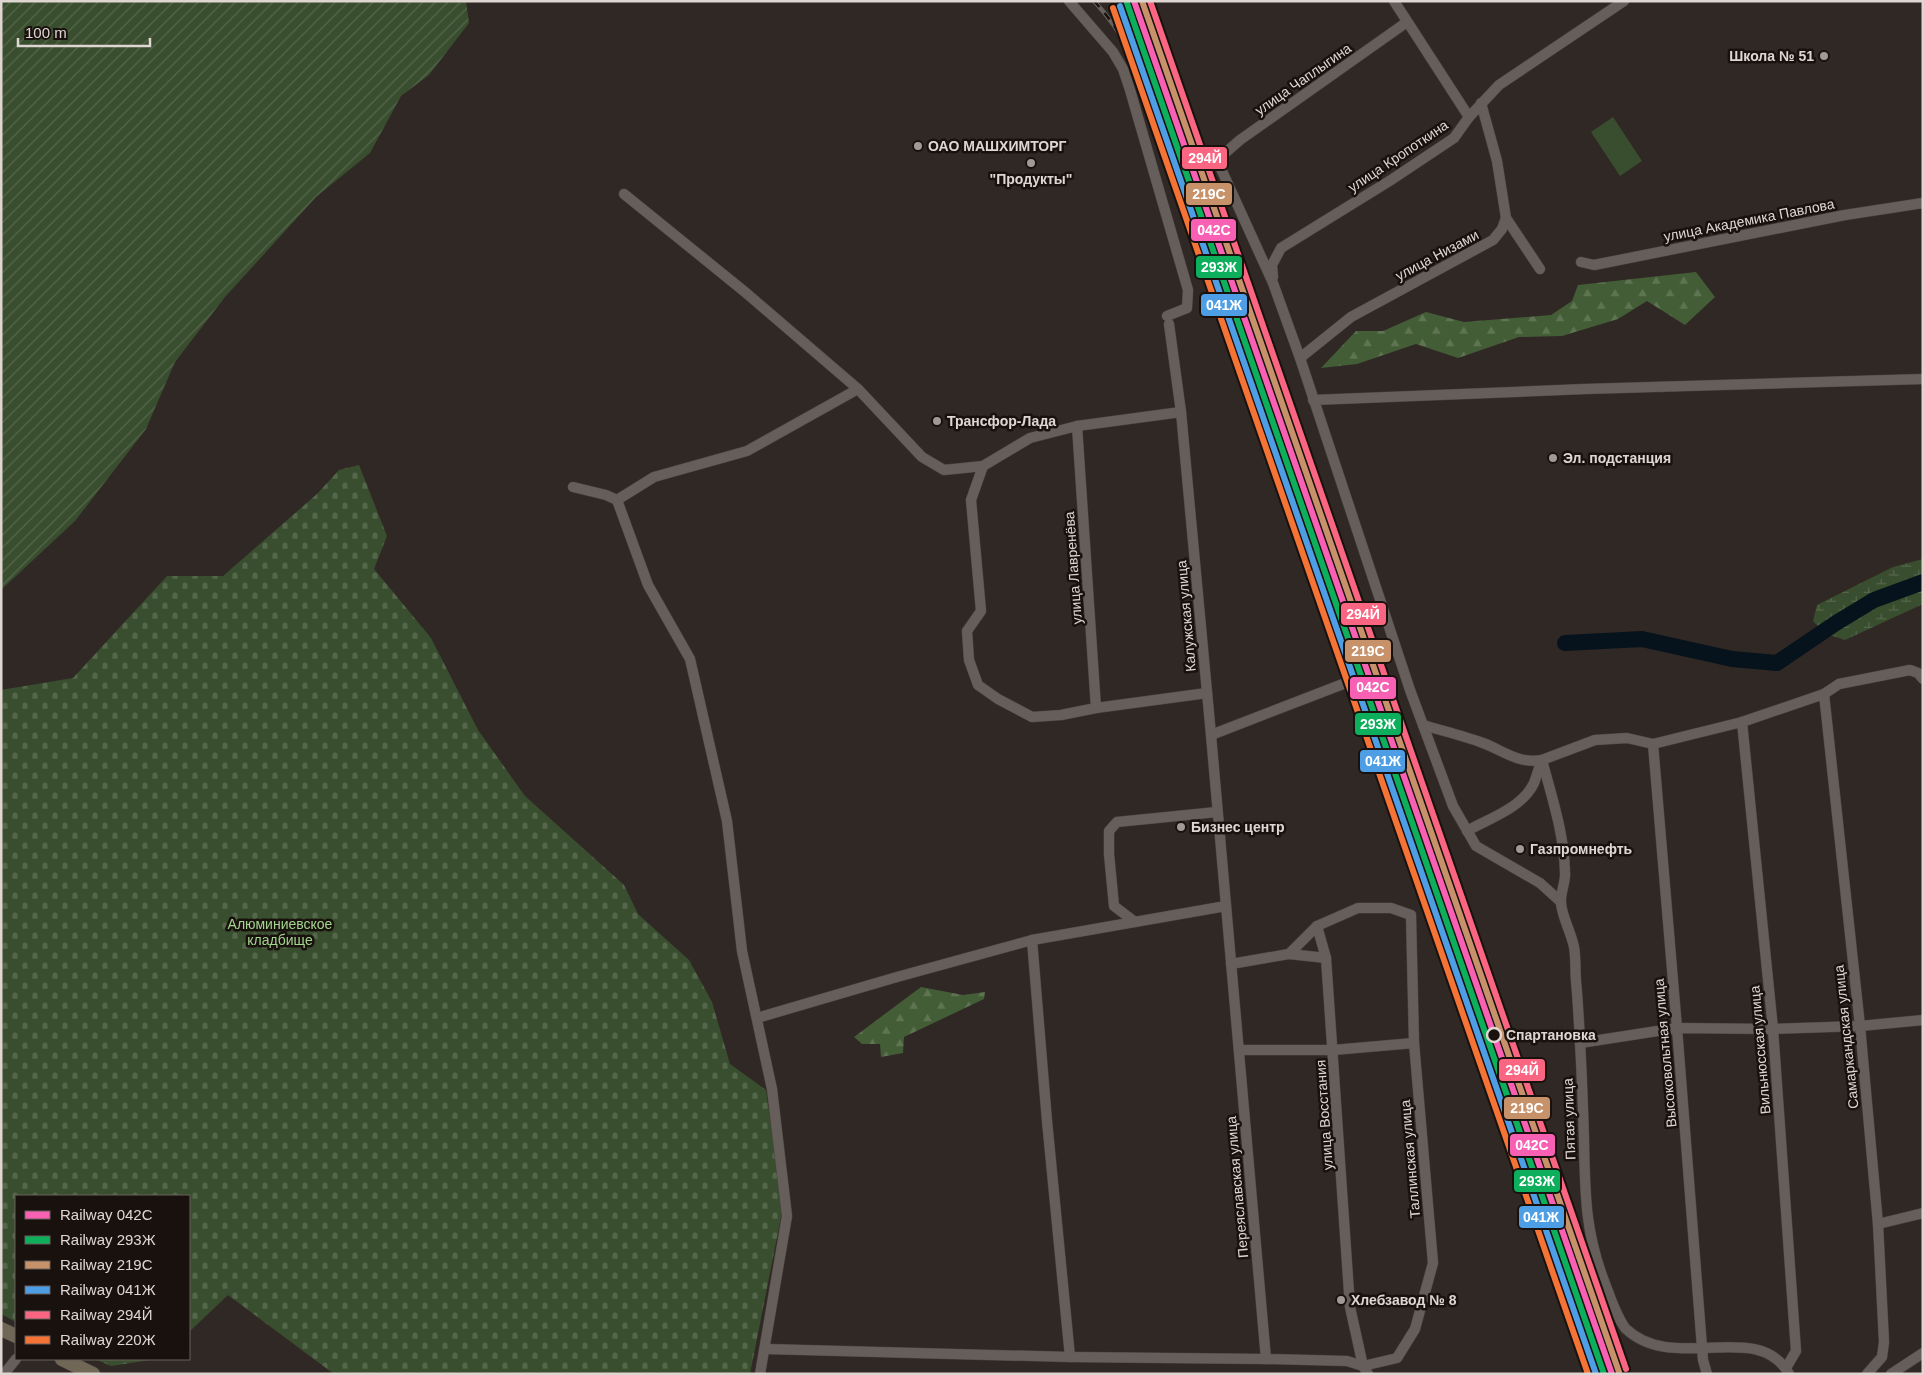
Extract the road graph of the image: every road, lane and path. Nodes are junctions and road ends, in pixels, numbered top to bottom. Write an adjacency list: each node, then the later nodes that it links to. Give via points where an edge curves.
1 (1069, 1): 17 (street, Калужская улица, via 1123,68 1166,206 1188,290 1187,308 1168,320)
2 (1394, 1): 4 (street)
3 (1624, 1): 5 (street, улица Кропоткина, via 1499,85)
4 (1407, 22): 6 (street); 12 (street, улица Чаплыгина, via 1240,140 1217,160)
5 (1481, 103): 6 (street, улица Кропоткина); 9 (street, via 1497,161)
6 (1469, 118): 12 (street, улица Кропоткина, via 1454,138 1281,248 1272,265)
7 (624, 194): 15 (street)
8 (1923, 203): 10 (street, улица Академика Павлова, via 1844,215 1594,265)
9 (1506, 218): 11 (street); 13 (street, улица Низами, via 1502,230 1493,240 1351,318)
10 (1581, 262)
11 (1540, 269)
12 (1273, 283): 13 (street)
13 (1300, 358): 16 (street)
14 (1923, 379): 16 (street, via 1585,388)
15 (858, 389): 19 (street, via 922,457 944,470); 21 (street, via 747,451 654,477)
16 (1314, 400): 28 (street)
17 (1180, 412): 18 (street); 24 (street, Калужская улица)
18 (1077, 426): 19 (street, via 1030,438); 26 (street, улица Лавренёва)
19 (983, 466): 26 (street, via 971,500 981,611 967,631 969,660 978,685 1032,717)
20 (573, 487): 21 (street, via 606,494)
21 (617, 500): 42 (street, via 648,585 690,659 727,821 742,951)
22 (1921, 675): 25 (street, via 1910,670 1839,684)
23 (1343, 684): 29 (street)
24 (1207, 694): 26 (street); 29 (street, Калужская улица)
25 (1824, 694): 27 (street); 44 (street, Самаркандская улица)
26 (1096, 708)
27 (1742, 722): 30 (street); 46 (street, Вильнюсская улица)
28 (1423, 725): 31 (street, via 1483,743 1520,760); 33 (street, via 1452,806)
29 (1211, 735): 32 (street, Калужская улица)
30 (1653, 744): 31 (street, via 1627,738 1595,740); 45 (street, Высоковольтная улица)
31 (1542, 760): 33 (street, via 1524,797 1514,806); 34 (street, Пятая улица, via 1562,833 1566,875)
32 (1217, 812): 35 (street, Калужская улица); 36 (street, via 1117,822 1109,831 1114,906)
33 (1467, 831): 34 (street, via 1476,846 1540,883)
34 (1561, 902): 48 (street, Пятая улица, via 1574,948)
35 (1226, 906): 36 (street); 41 (street, Переяславская улица)
36 (1135, 922): 38 (street)
37 (1317, 926): 39 (street); 40 (street, улица Восстания); 47 (street, Таллинская улица, via 1358,908 1391,908 1411,915)
38 (1032, 940): 42 (street); 55 (street)
39 (1289, 954): 40 (street); 41 (street)
40 (1326, 958): 50 (street, улица Восстания)
41 (1231, 964): 49 (street, Переяславская улица)
42 (757, 1018): 53 (street, via 772,1089 787,1216)
43 (1923, 1020): 44 (street)
44 (1860, 1026): 46 (street); 52 (street, Самаркандская улица)
45 (1677, 1028): 46 (street); 48 (street); 60 (street, Высоковольтная улица)
46 (1773, 1029): 62 (street, Вильнюсская улица, via 1796,1351)
47 (1414, 1042): 50 (street); 61 (street, Таллинская улица, via 1433,1263 1415,1329 1397,1358)
48 (1580, 1044): 56 (street, Пятая улица, via 1586,1211 1594,1250 1625,1328 1642,1348)
49 (1239, 1050): 50 (street); 57 (street, Переяславская улица)
50 (1333, 1050): 61 (street, улица Восстания, via 1350,1307)
51 (1923, 1213): 52 (street)
52 (1878, 1224): 67 (street, Самаркандская улица, via 1884,1342 1882,1357)
53 (766, 1348): 55 (street); 65 (street)
54 (1923, 1353): 68 (street)
55 (1070, 1357): 57 (street)
56 (1665, 1358)
57 (1266, 1359): 61 (street, via 1347,1361)
58 (15, 1360): 63 (street)
59 (64, 1360): 64 (highway)
60 (1699, 1360): 62 (street, via 1748,1352 1769,1354); 66 (street, Высоковольтная улица)
61 (1365, 1370)
62 (1788, 1371)
63 (4, 1374)
64 (93, 1374)
65 (760, 1374)
66 (1706, 1374)
67 (1867, 1374)
68 (1891, 1374)

